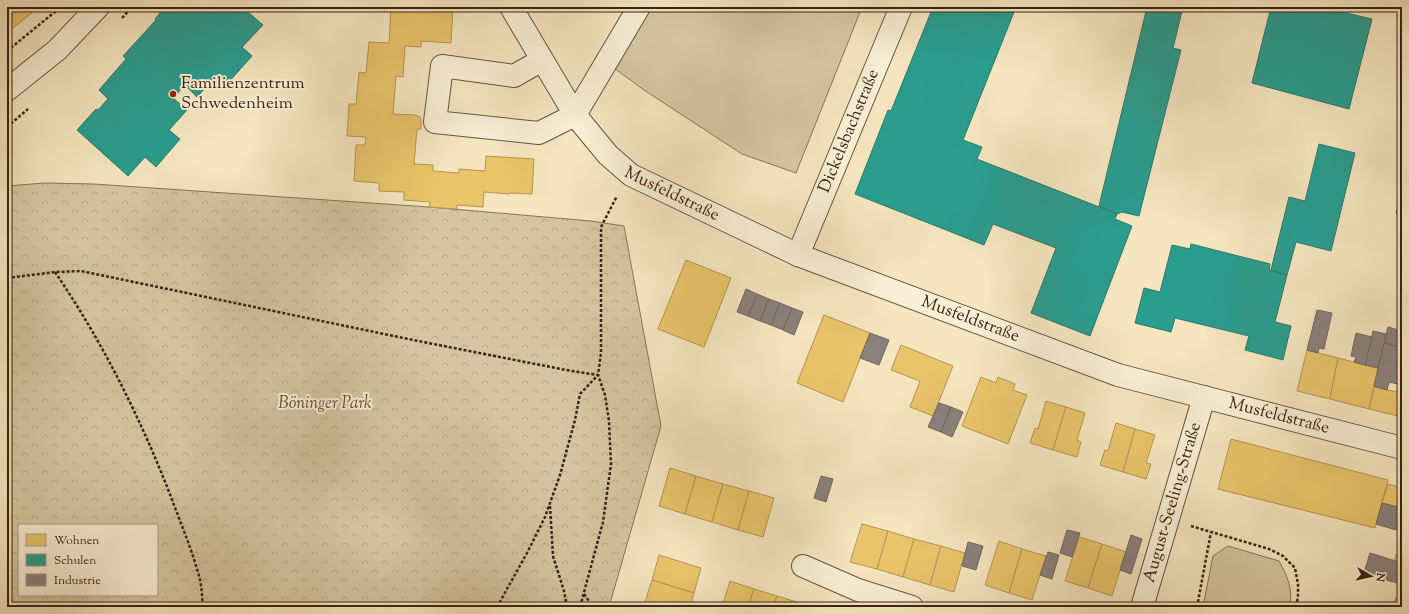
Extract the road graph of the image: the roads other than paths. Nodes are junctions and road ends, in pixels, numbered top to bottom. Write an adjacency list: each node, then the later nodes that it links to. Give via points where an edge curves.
1 (98, 7): 6 (street, via 57,50)
2 (511, 7): 5 (street, Musfeldstraße)
3 (639, 7): 7 (street)
4 (901, 7): 8 (street, Dickelsbachstraße)
5 (542, 60): 7 (street, Musfeldstraße); 7 (street, via 514,76 442,66 435,122 538,133)
6 (7, 90)
7 (575, 115): 8 (street, Musfeldstraße, via 608,155 631,176)
8 (798, 255): 9 (street, Musfeldstraße, via 1118,375)
9 (1204, 397): 10 (street, Musfeldstraße); 13 (street, August-Seeling-Straße)
10 (1402, 448)
11 (803, 566): 12 (street, via 858,590)
12 (912, 607)
13 (1142, 607)

